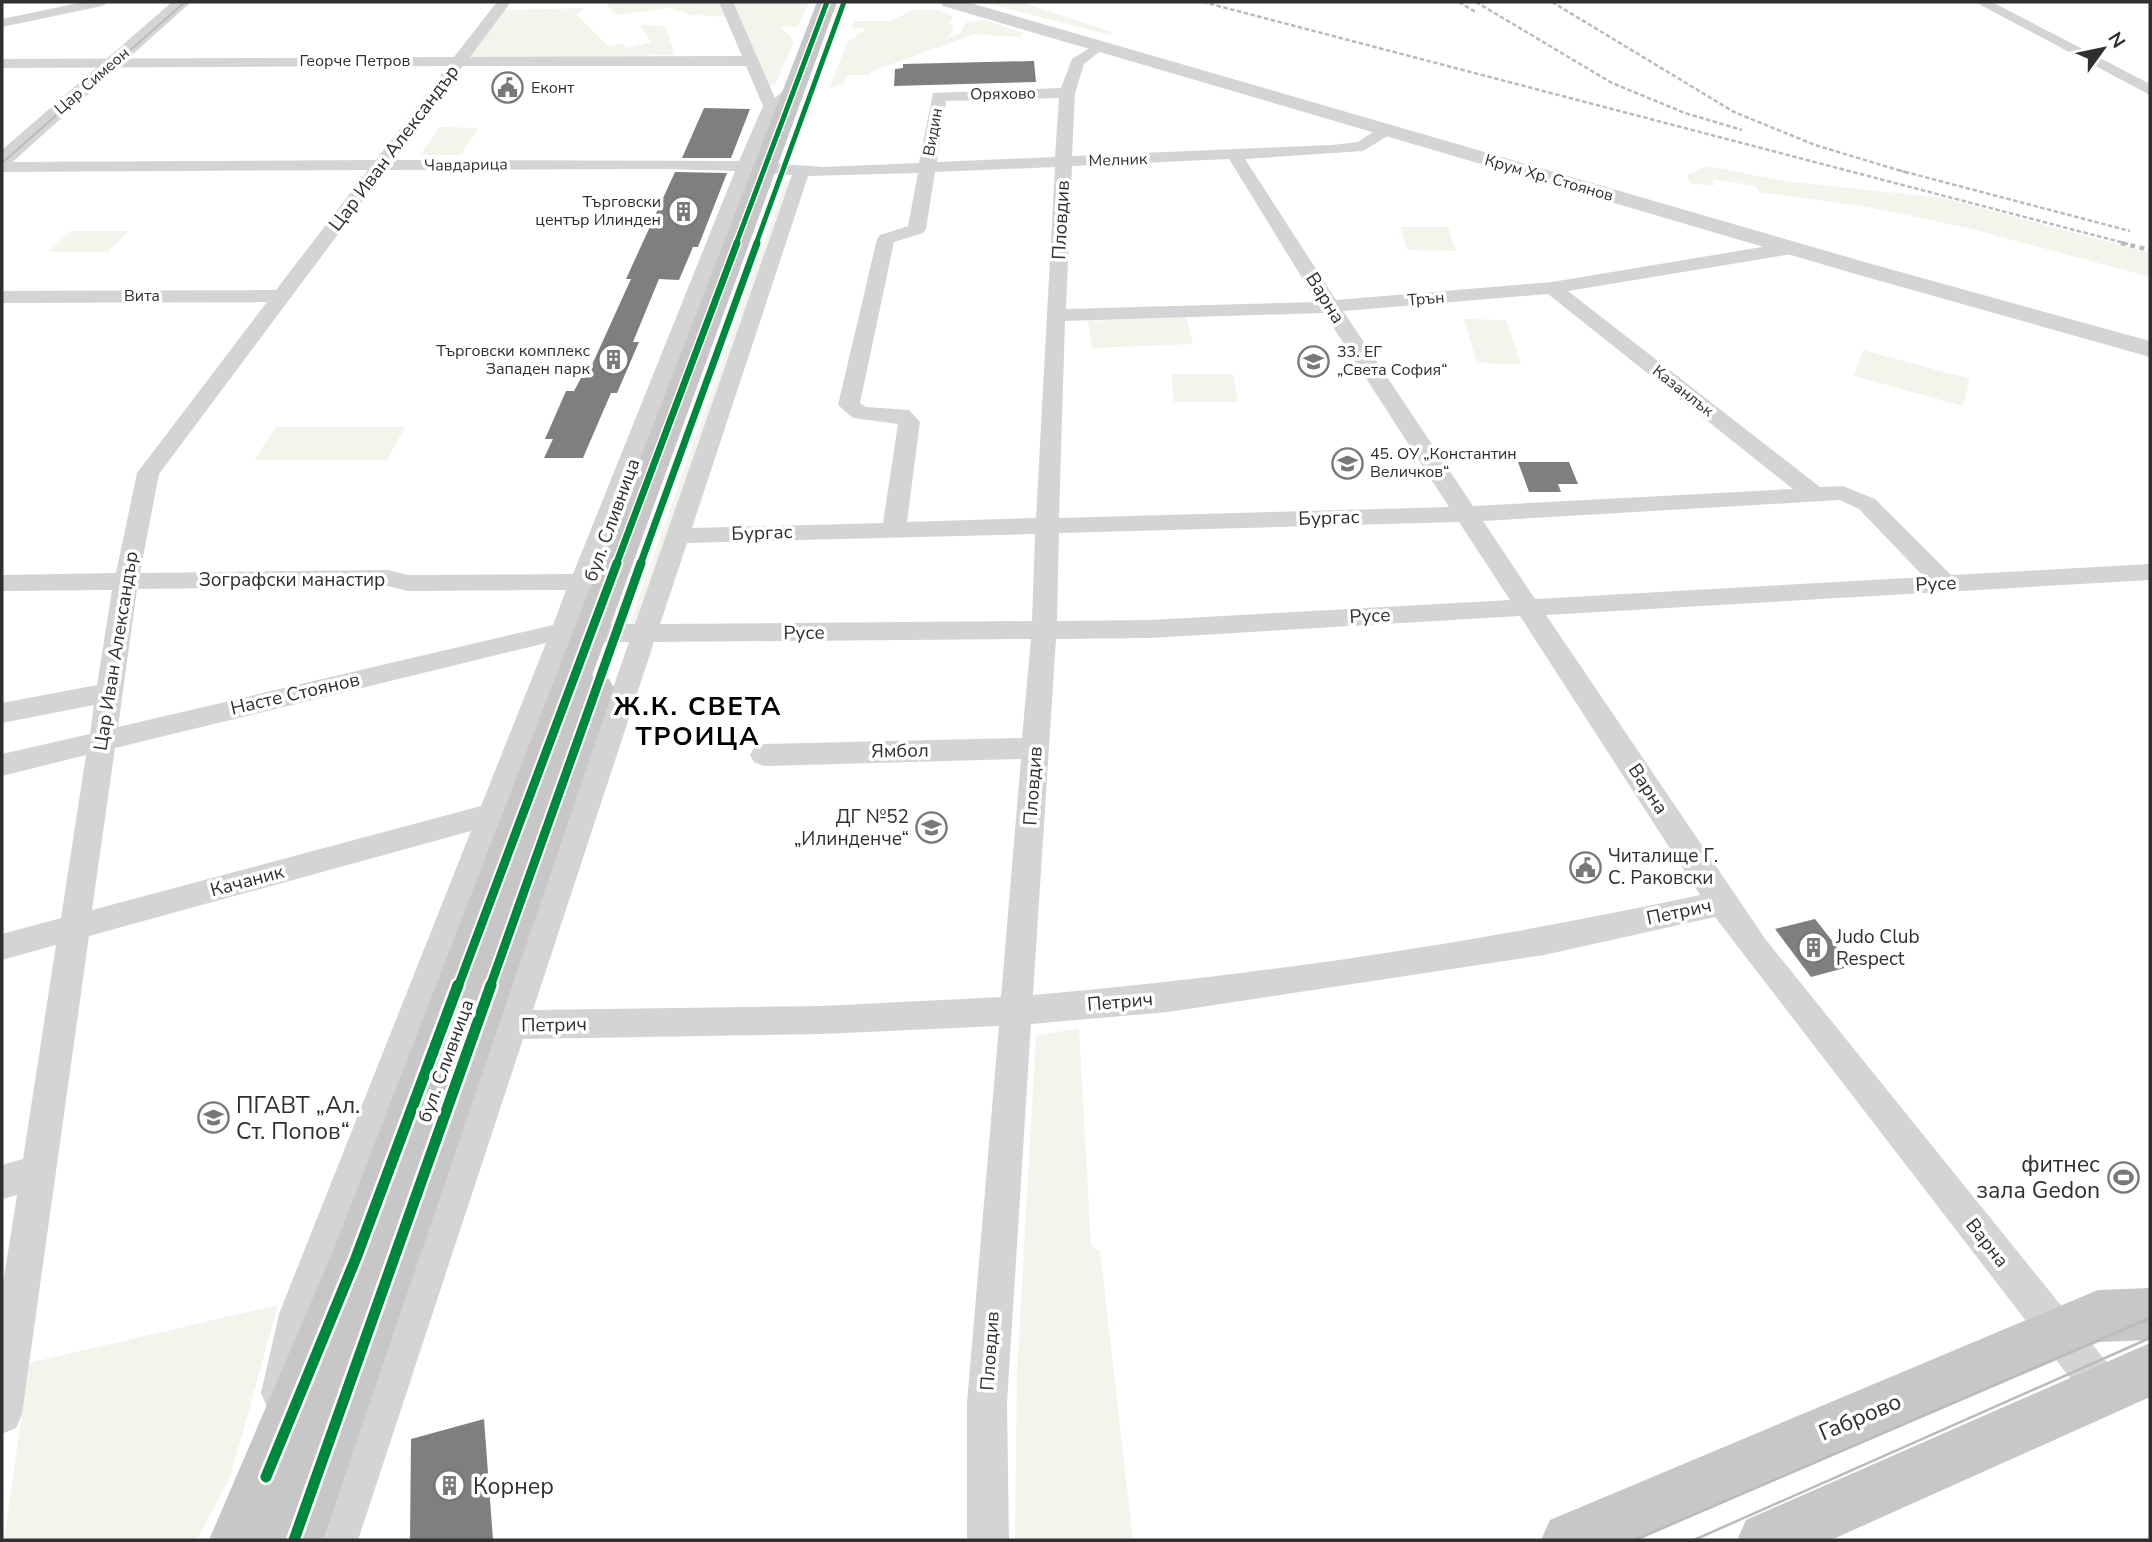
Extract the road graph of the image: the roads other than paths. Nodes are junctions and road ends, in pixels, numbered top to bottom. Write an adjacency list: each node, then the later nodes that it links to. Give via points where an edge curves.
1 (73, 2): 11 (street)
2 (102, 2): 10 (street)
3 (182, 2): 18 (street, Цар Симеон)
4 (505, 2): 16 (street, Цар Иван Александър)
5 (726, 2): 17 (street)
6 (827, 2): 13 (main road, бул. Сливница)
7 (844, 2): 13 (main road, бул. Сливница)
8 (949, 2): 15 (street, Крум Хр. Стоянов)
9 (1982, 2): 21 (street)
10 (58, 11): 12 (street); 14 (street)
11 (2, 17)
12 (2, 23)
13 (826, 27): 20 (main road, бул. Сливница); 32 (main road, бул. Сливница)
14 (30, 33)
15 (1101, 45): 22 (street, Пловдив, via 1077,62); 25 (street, Крум Хр. Стоянов)
16 (460, 60): 17 (street, Георче Петров); 18 (street, Георче Петров); 29 (street, Цар Иван Александър)
17 (750, 61): 24 (street)
18 (113, 62): 19 (street, Георче Петров); 27 (street, Цар Симеон)
19 (2, 63)
20 (797, 86): 24 (street, бул. Сливница); 32 (main road, бул. Сливница)
21 (2150, 90)
22 (1067, 93): 23 (street, Оряхово); 28 (street, Пловдив)
23 (939, 96): 31 (street, Видин)
24 (771, 106): 32 (street, бул. Сливница)
25 (1385, 131): 26 (street, Мелник, via 1356,147); 33 (street, Крум Хр. Стоянов)
26 (1236, 156): 28 (street, Мелник); 37 (street, Варна)
27 (2, 161)
28 (1064, 162): 31 (street, Мелник); 38 (street, Пловдив)
29 (380, 166): 30 (street, Чавдарица); 32 (street, Чавдарица); 35 (street, Цар Иван Александър)
30 (2, 167)
31 (927, 168): 32 (street, Мелник); 43 (street, Видин, via 916,229 886,239 849,405 861,413 901,415 909,422)
32 (772, 169): 44 (street, бул. Сливница); 47 (street, бул. Сливница); 52 (main road, бул. Сливница)
33 (1792, 248): 34 (street, Трън); 39 (street, Крум Хр. Стоянов)
34 (1552, 288): 37 (street, Трън); 40 (street, Казанлък)
35 (282, 296): 36 (street, Вита); 46 (street, Цар Иван Александър, via 148,473)
36 (2, 297)
37 (1330, 307): 38 (street, Трън); 41 (street, Варна)
38 (1056, 315): 42 (street, Пловдив)
39 (2150, 349)
40 (1814, 494): 41 (street, Бургас); 49 (street, Бургас, via 1843,493 1860,498)
41 (1466, 514): 42 (street, Бургас); 50 (street, Варна)
42 (1046, 527): 43 (street, Бургас); 51 (street, Пловдив)
43 (894, 529): 44 (street, Бургас)
44 (676, 536): 52 (street, бул. Сливница)
45 (2150, 572): 49 (street, Русе)
46 (126, 582): 47 (street, Зографски манастир, via 388,578 407,583); 48 (street, Зографски манастир); 53 (street, Цар Иван Александър)
47 (582, 582): 52 (street, бул. Сливница)
48 (2, 583)
49 (1945, 584): 50 (street, Русе)
50 (1528, 608): 51 (street, Русе); 60 (street, Варна)
51 (1044, 631): 52 (street, Русе); 56 (street, Пловдив)
52 (603, 634): 55 (street, Насте Стоянов, via 545,634); 59 (street, бул. Сливница); 64 (street, бул. Сливница); 72 (main road, бул. Сливница); 75 (main road, бул. Сливница)
53 (109, 693): 54 (street); 55 (street, Цар Иван Александър)
54 (2, 713)
55 (102, 741): 58 (street, Насте Стоянов); 61 (street, Цар Иван Александър)
56 (1036, 748): 57 (street, Ямбол); 63 (street, Пловдив)
57 (764, 755)
58 (2, 765)
59 (493, 814): 61 (street, Качаник); 72 (street, бул. Сливница, via 298,1314)
60 (1723, 903): 63 (street, Петрич, via 1531,944 1168,998); 69 (street, Варна, via 1764,960)
61 (74, 927): 62 (street, Качаник); 65 (street, Цар Иван Александър)
62 (2, 947)
63 (1016, 1011): 64 (street, Петрич, via 822,1020); 77 (street, Пловдив, via 987,1403)
64 (509, 1025): 76 (street, бул. Сливница)
65 (38, 1171): 66 (street); 71 (street, Цар Иван Александър)
66 (2, 1182)
67 (2150, 1294): 69 (street, Габрово)
68 (2150, 1314): 69 (main road)
69 (2078, 1324): 70 (street, Варна); 73 (main road, Габрово)
70 (2127, 1380): 79 (main road)
71 (2, 1414)
72 (266, 1477): 74 (main road, бул. Сливница)
73 (1630, 1528): 78 (main road, Габрово)
74 (238, 1540)
75 (294, 1540)
76 (337, 1540)
77 (988, 1540)
78 (1570, 1540)
79 (1766, 1540)

